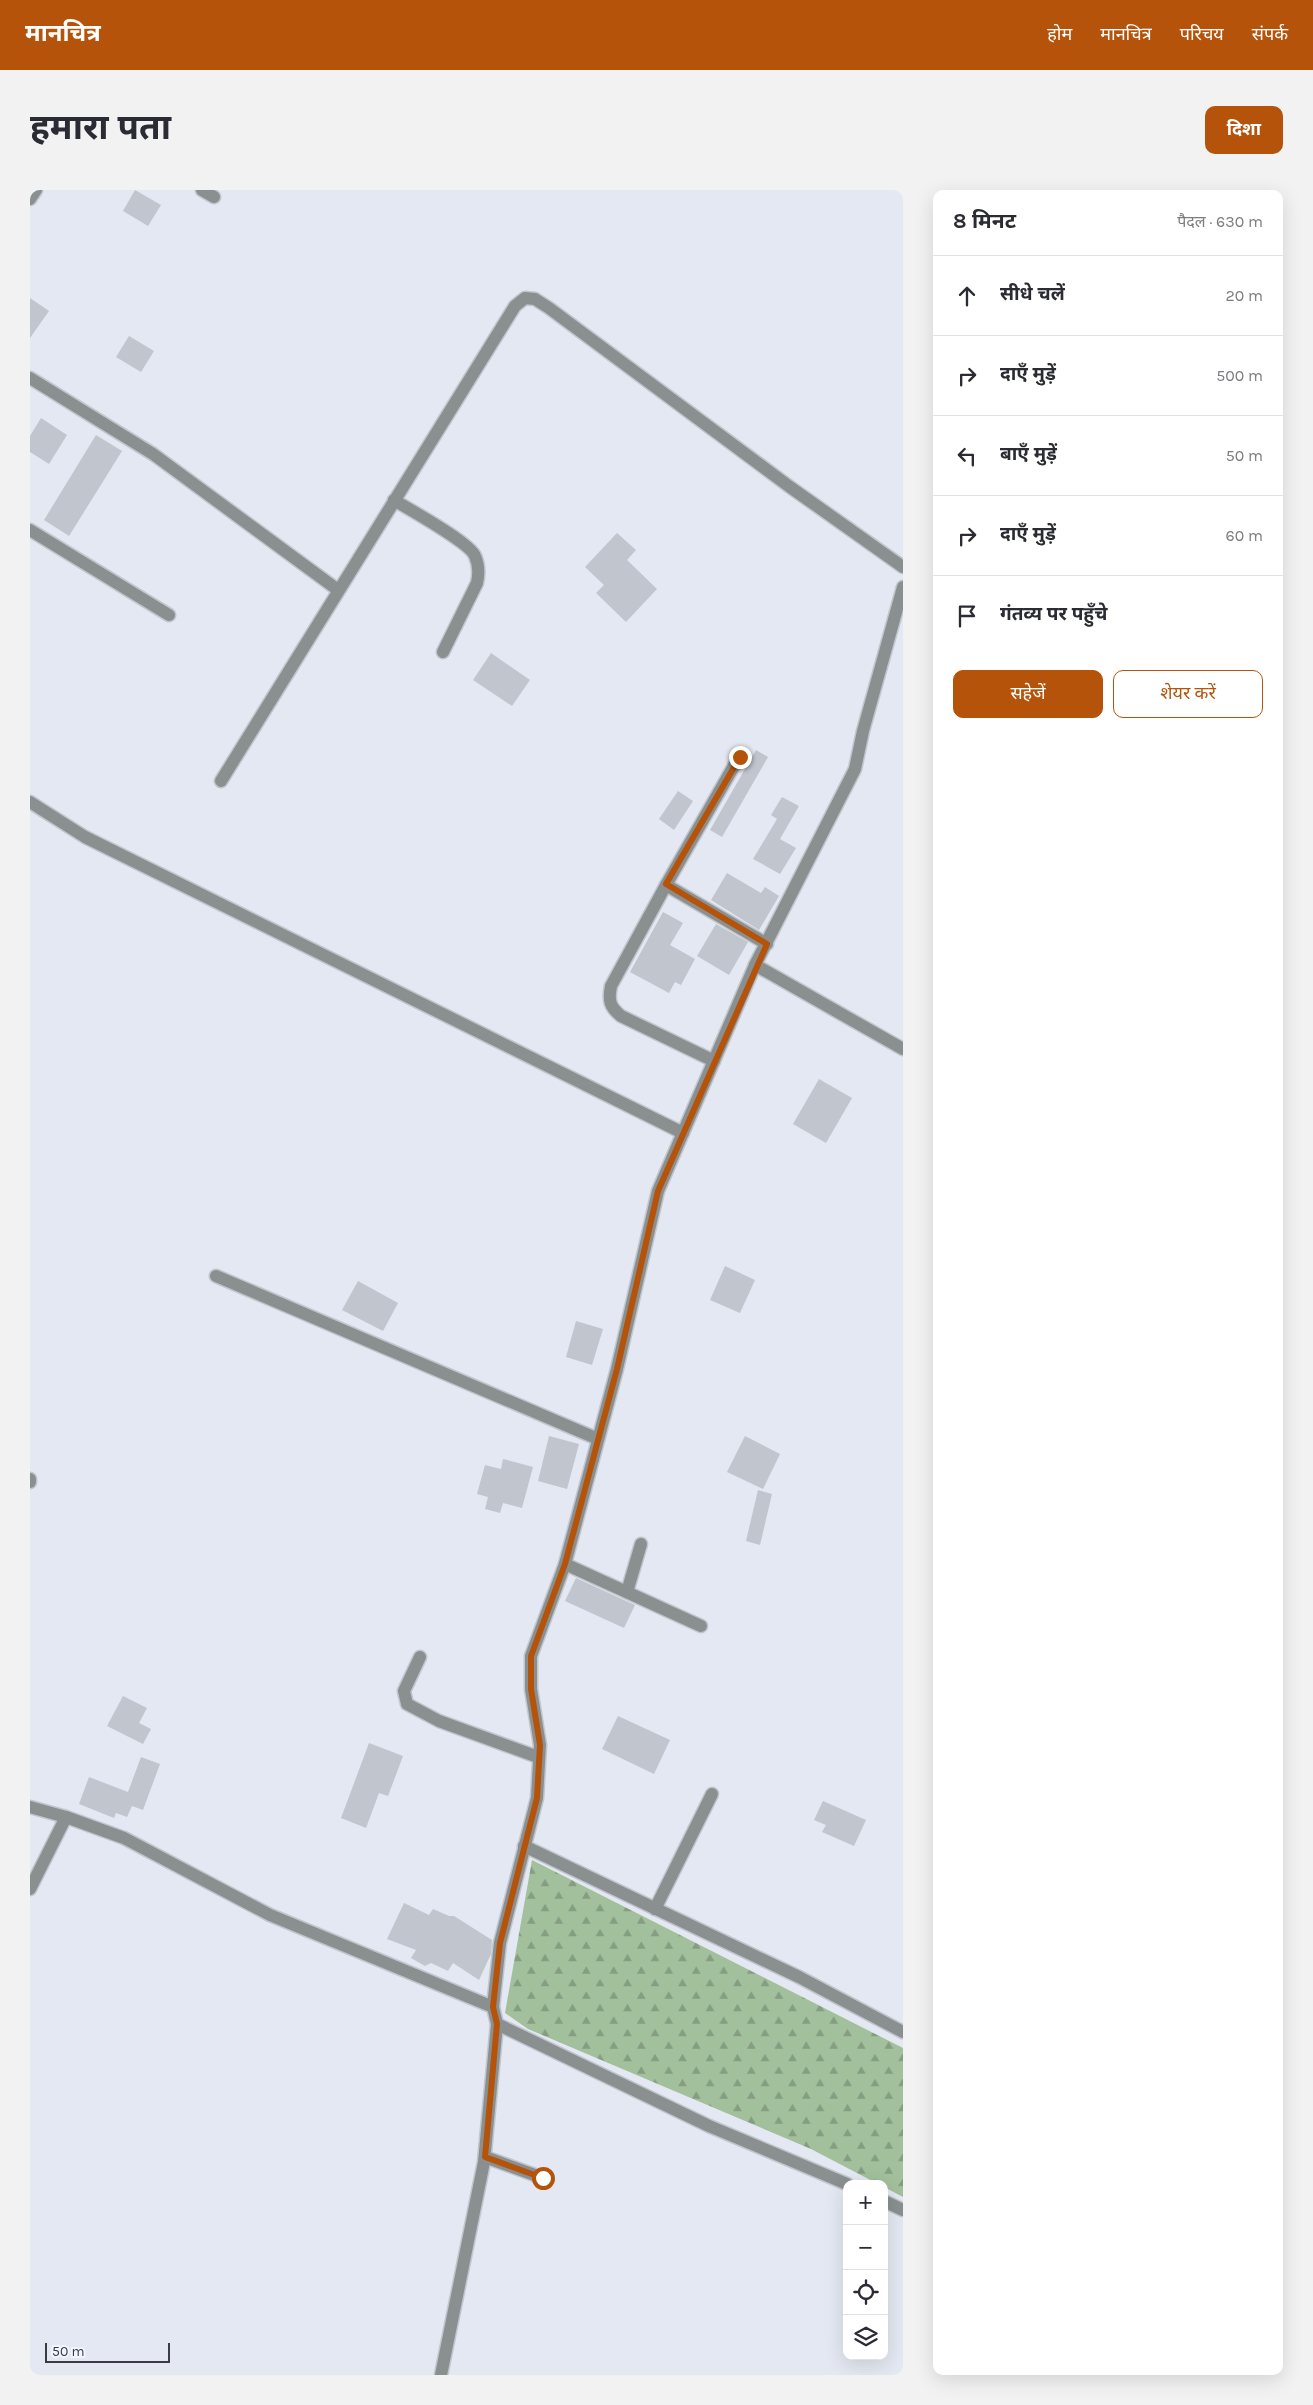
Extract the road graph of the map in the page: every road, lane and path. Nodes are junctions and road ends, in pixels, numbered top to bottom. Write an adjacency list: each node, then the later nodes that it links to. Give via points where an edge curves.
1 (36, 190): 4 (street)
2 (202, 190): 3 (street)
3 (214, 197)
4 (30, 199)
5 (30, 378): 10 (street, via 153,454)
6 (394, 500): 8 (street, via 515,306 525,298 535,299); 10 (street); 12 (street, via 475,555 479,572 477,583)
7 (30, 530): 11 (street)
8 (903, 567)
9 (903, 587): 17 (street, via 856,769)
10 (338, 590): 14 (street)
11 (169, 616)
12 (443, 652)
13 (740, 757): 16 (street)
14 (221, 781)
15 (30, 802): 21 (street, via 85,837)
16 (666, 884): 17 (street); 20 (street, via 611,986 611,1008 621,1016)
17 (767, 944): 18 (street)
18 (756, 965): 19 (street); 20 (street)
19 (903, 1049)
20 (714, 1061): 21 (street)
21 (683, 1132): 23 (street, via 658,1191)
22 (216, 1276): 23 (street)
23 (598, 1439): 25 (street)
24 (642, 1544): 26 (street)
25 (565, 1564): 26 (street); 29 (street, via 531,1656 531,1689 540,1745)
26 (627, 1592): 27 (street)
27 (701, 1626)
28 (420, 1657): 29 (street, via 404,1691 407,1704 439,1721)
29 (538, 1757): 33 (street, via 537,1798)
30 (712, 1794): 35 (street)
31 (30, 1807): 32 (street)
32 (66, 1817): 34 (street); 36 (street, via 124,1838 270,1915)
33 (524, 1846): 35 (street); 36 (street, via 500,1943)
34 (30, 1890)
35 (655, 1909): 38 (street, via 799,1977)
36 (493, 2007): 37 (street)
37 (497, 2024): 39 (street); 41 (street, via 709,2126)
38 (903, 2032)
39 (485, 2157): 40 (street); 44 (street)
40 (543, 2178)
41 (843, 2182)
42 (888, 2203): 43 (street)
43 (903, 2210)
44 (442, 2375)

